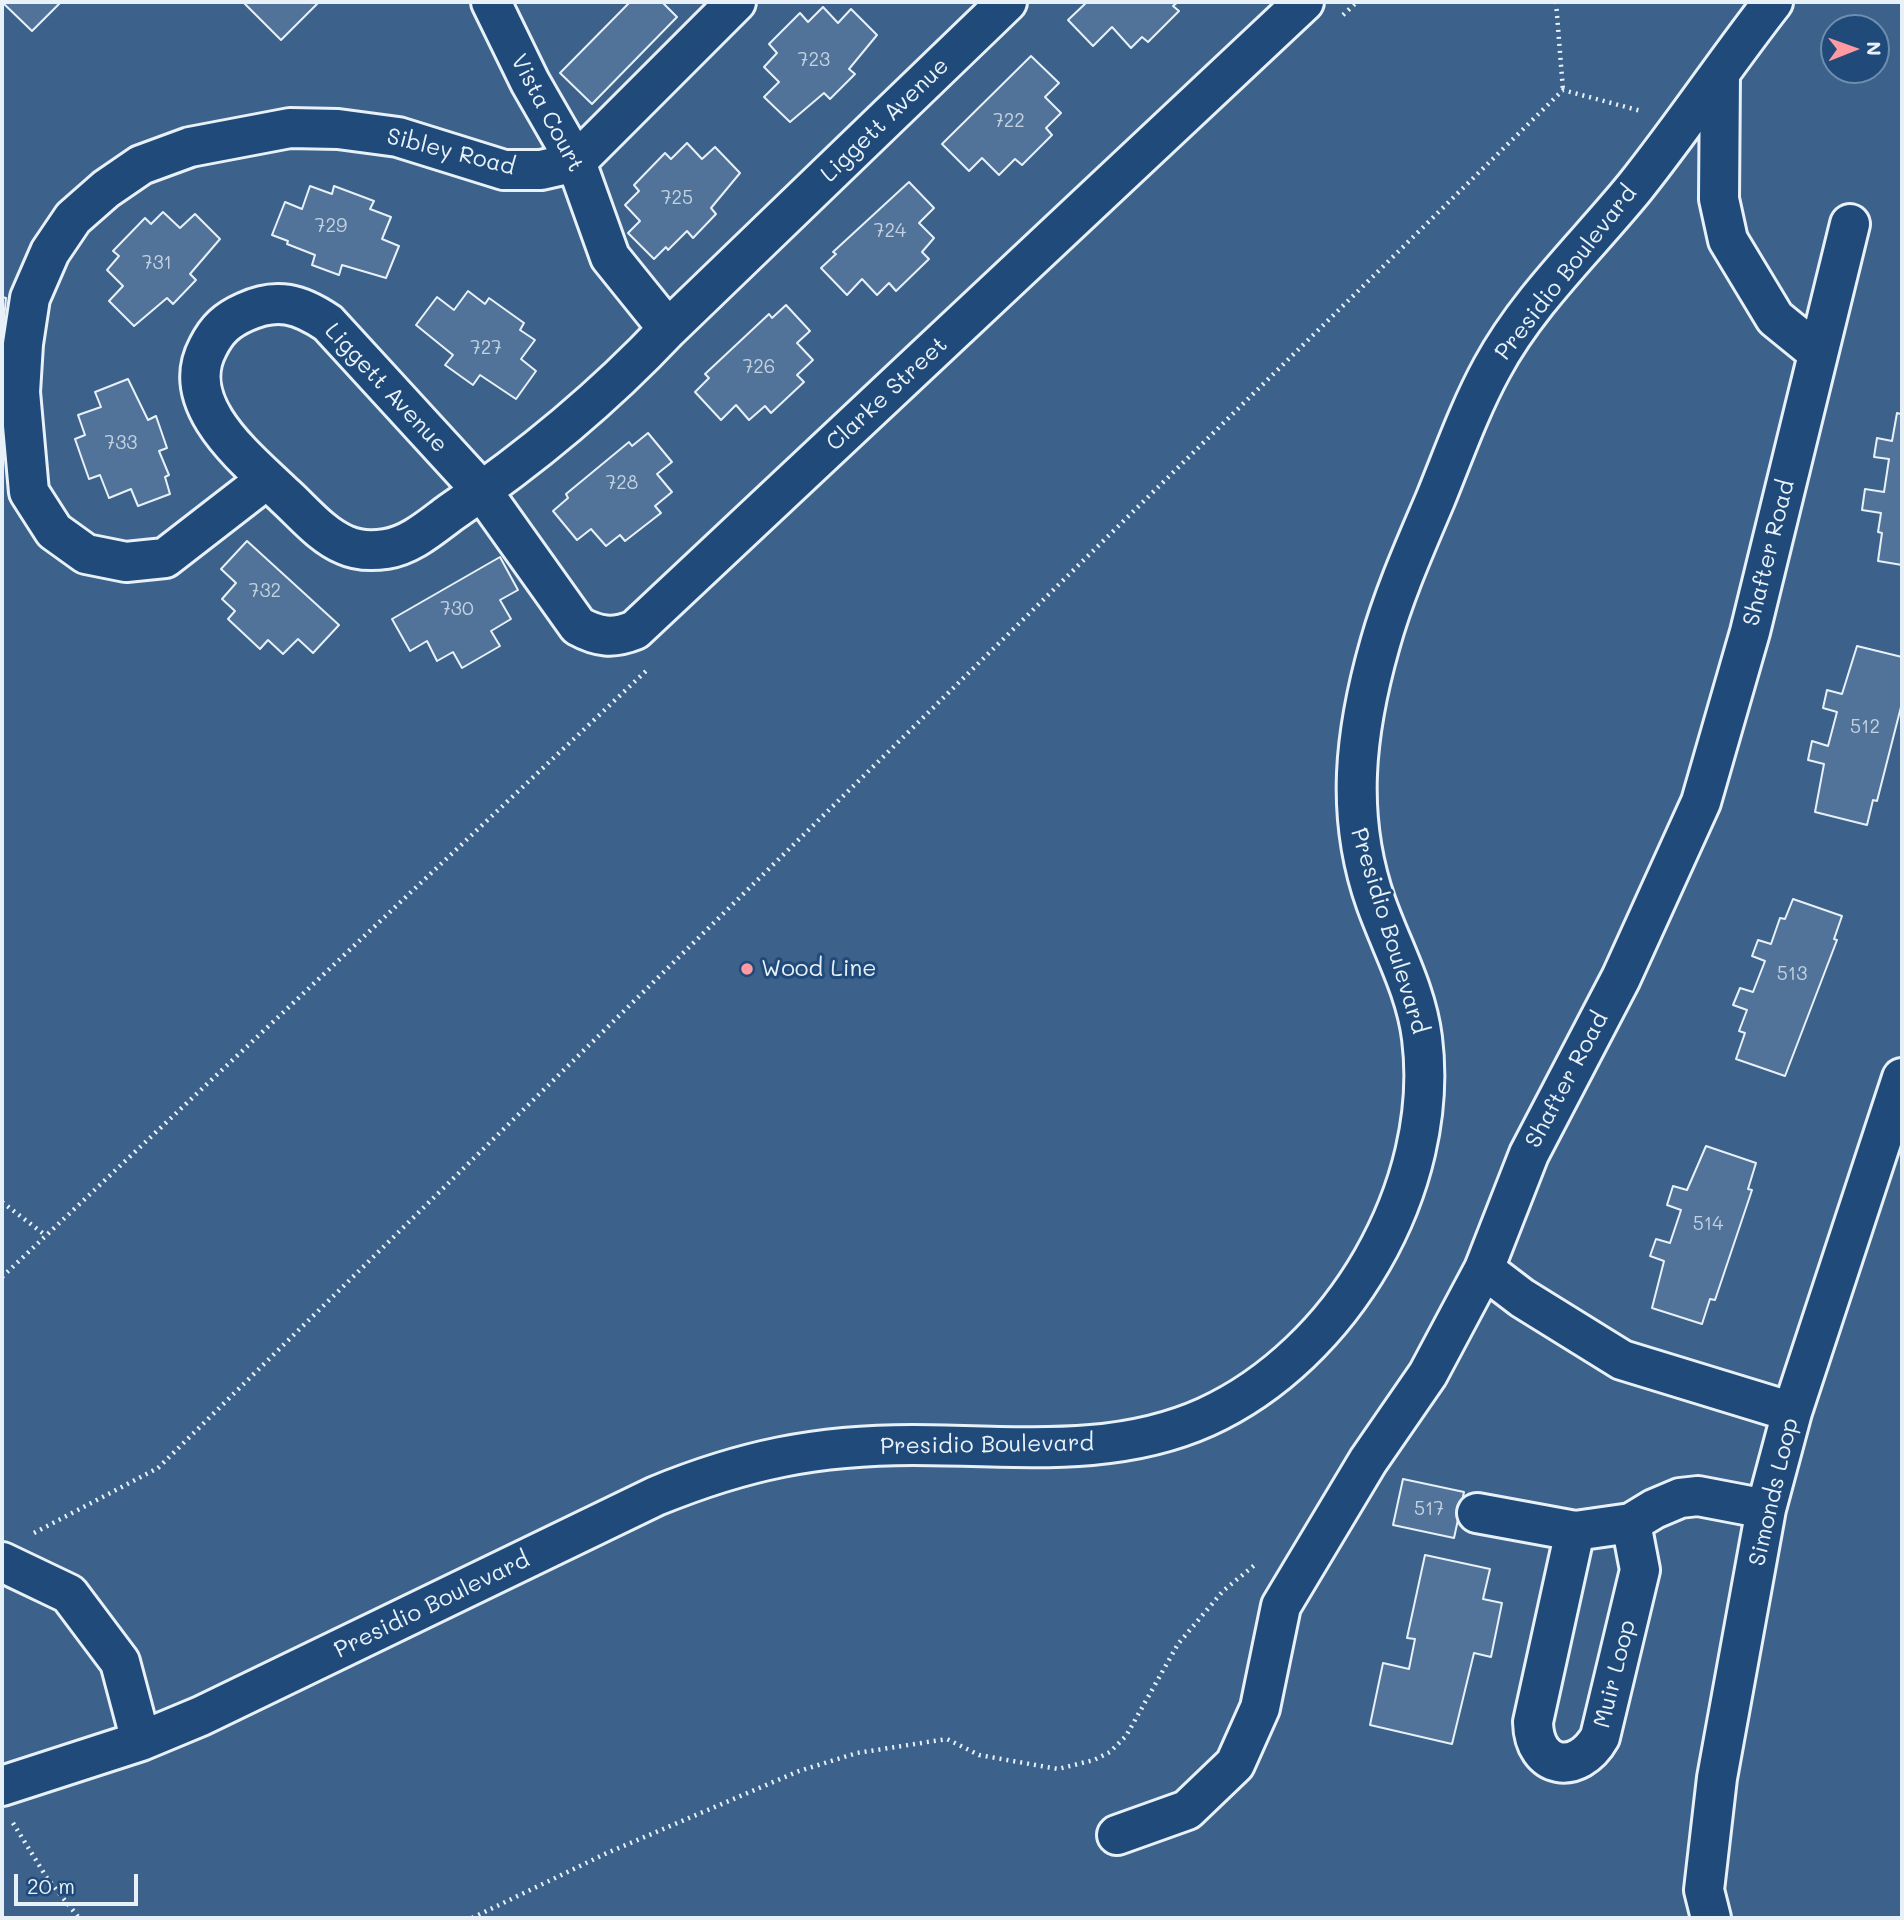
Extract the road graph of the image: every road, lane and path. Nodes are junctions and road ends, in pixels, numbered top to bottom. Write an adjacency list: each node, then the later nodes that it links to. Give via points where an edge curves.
1 (491, 2): 10 (street, Vista Court)
2 (736, 2): 10 (street)
3 (1007, 2): 12 (street, Liggett Avenue)
4 (1304, 2): 15 (street, Clarke Street, via 635,630 619,637 595,635 578,626)
5 (1556, 2): 8 (path)
6 (1773, 2): 7 (street, Presidio Boulevard)
7 (1720, 74): 9 (street, Presidio Boulevard); 13 (street, via 1719,199 1728,240 1775,318)
8 (1563, 90): 9 (path); 25 (path, via 159,1468)
9 (1685, 122): 27 (street, Presidio Boulevard, via 1527,316 1492,369 1394,599 1379,646 1360,737 1356,823 1377,905 1422,1034 1424,1088 1413,1156 1399,1203 1378,1251 1320,1333 1275,1373 1207,1416 1121,1442 1072,1448 855,1447 758,1460 708,1475)
10 (576, 162): 12 (street, Vista Court, via 610,257); 14 (street, Sibley Road, via 541,170 504,170 398,137 237,121 190,147 141,165 73,218 50,252 30,298 22,368 29,492 54,531 86,554 126,562 164,558)
11 (1850, 223): 13 (street, Shafter Road)
12 (668, 328): 15 (street, Liggett Avenue, via 629,371)
13 (1818, 353): 19 (street, Shafter Road, via 1750,632 1701,802 1621,978 1529,1154)
14 (267, 479): 15 (street, Liggett Avenue, via 332,539 368,551 411,541); 15 (street, Liggett Avenue, via 214,421 201,393 200,369 219,327 260,305 287,303 328,323)
15 (482, 491)
16 (1902, 1078): 20 (street, Simonds Loop)
17 (2, 1202): 18 (path)
18 (45, 1235)
19 (1484, 1269): 20 (street, via 1622,1360); 26 (street, Shafter Road, via 1428,1374)
20 (1792, 1412): 21 (street, Simonds Loop)
21 (1766, 1509): 23 (street, via 1698,1496 1679,1499); 32 (street, Simonds Loop, via 1717,1778 1703,1890)
22 (1477, 1513): 24 (street)
23 (1630, 1523): 24 (street); 24 (street, Muir Loop, via 1640,1570 1600,1737 1584,1755 1560,1762 1539,1750 1533,1722)
24 (1575, 1531)
25 (14, 1550): 27 (street, via 69,1594 120,1662)
26 (1313, 1553): 29 (street, Shafter Road, via 1281,1606 1260,1708 1235,1764 1187,1810); 31 (path, via 1281,1553 1259,1561 1223,1591 1178,1644 1126,1736 1094,1760 1058,1769 979,1755 947,1739 857,1754 799,1771 607,1853)
27 (141, 1741): 28 (street, Presidio Boulevard)
28 (5, 1800): 30 (path, via 26,1847)
29 (1117, 1836)
30 (79, 1918)
31 (472, 1918)
32 (1712, 1918)

